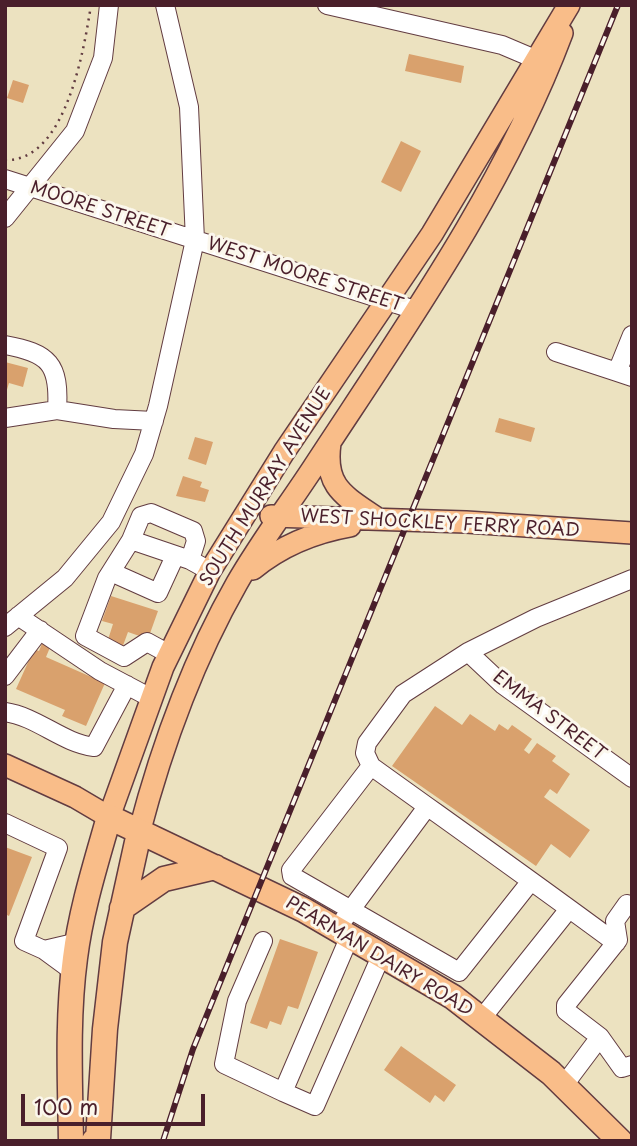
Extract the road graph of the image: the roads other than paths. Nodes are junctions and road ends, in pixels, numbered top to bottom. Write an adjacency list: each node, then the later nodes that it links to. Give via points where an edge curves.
1 (110, 5): 7 (street, via 103,58 75,131)
2 (165, 5): 9 (street, via 189,107)
3 (327, 5): 5 (street, via 502,45)
4 (570, 5): 5 (main road, SOUTH MURRAY AVENUE); 11 (main road, SOUTH MURRAY AVENUE, via 548,69 485,197)
5 (535, 59): 10 (main road, SOUTH MURRAY AVENUE, via 483,152)
6 (5, 179): 7 (street, MOORE STREET)
7 (31, 188): 8 (street); 9 (street, MOORE STREET)
8 (5, 218)
9 (195, 240): 10 (street, WEST MOORE STREET); 18 (street)
10 (387, 302): 11 (street, WEST MOORE STREET); 21 (main road, SOUTH MURRAY AVENUE)
11 (415, 310): 19 (main road, SOUTH MURRAY AVENUE)
12 (632, 335): 15 (street)
13 (5, 345): 16 (street, via 33,350 46,358 58,388)
14 (556, 352): 15 (street)
15 (624, 375)
16 (57, 410): 17 (street); 18 (street)
17 (5, 418)
18 (154, 421): 20 (street)
19 (330, 443): 22 (main road, SOUTH MURRAY AVENUE); 23 (main road, via 331,481)
20 (117, 511): 24 (street); 32 (street, via 65,579)
21 (248, 513): 22 (main road, WEST SHOCKLEY FERRY ROAD); 28 (main road, SOUTH MURRAY AVENUE)
22 (281, 517): 23 (main road, WEST SHOCKLEY FERRY ROAD); 31 (main road, SOUTH MURRAY AVENUE)
23 (380, 520): 25 (main road, WEST SHOCKLEY FERRY ROAD); 31 (main road, via 327,530 270,555)
24 (138, 522): 26 (street); 27 (street, via 151,513 193,531 196,541)
25 (632, 533)
26 (131, 540): 27 (street); 29 (street)
27 (183, 558): 28 (street); 29 (street, via 158,593)
28 (209, 571): 35 (main road, SOUTH MURRAY AVENUE)
29 (111, 572): 35 (street, via 85,636 124,657 147,642)
30 (632, 579): 34 (street)
31 (238, 581): 46 (main road, SOUTH MURRAY AVENUE, via 185,688 157,764)
32 (12, 622): 33 (street)
33 (40, 630): 36 (street); 37 (street)
34 (468, 652): 41 (street, via 403,694 367,743 365,753); 42 (street, EMMA STREET, via 503,685)
35 (169, 654): 38 (main road, SOUTH MURRAY AVENUE)
36 (5, 676)
37 (127, 685): 38 (street); 39 (street, via 94,747 80,745 25,715)
38 (151, 698): 44 (main road, SOUTH MURRAY AVENUE)
39 (5, 712)
40 (5, 765): 44 (main road)
41 (371, 766): 43 (street); 51 (street, via 291,870 292,877)
42 (632, 778)
43 (427, 807): 48 (street); 51 (street)
44 (109, 817): 46 (highway, PEARMAN DAIRY ROAD); 55 (highway, SOUTH MURRAY AVENUE)
45 (5, 823): 57 (street, via 58,848 24,941)
46 (139, 833): 47 (highway, PEARMAN DAIRY ROAD); 50 (highway, SOUTH MURRAY AVENUE)
47 (215, 867): 50 (highway, via 164,878); 53 (highway, PEARMAN DAIRY ROAD, via 304,910)
48 (531, 881): 52 (street); 60 (street)
49 (632, 906): 56 (street, via 627,904 615,921)
50 (122, 908): 67 (highway, SOUTH MURRAY AVENUE, via 105,1028)
51 (350, 909): 53 (street); 60 (street)
52 (569, 909): 56 (street); 62 (street)
53 (343, 935): 58 (highway, PEARMAN DAIRY ROAD); 66 (street)
54 (262, 941): 66 (street, via 237,1001 224,1064)
55 (78, 942): 57 (street); 59 (highway, SOUTH MURRAY AVENUE)
56 (616, 943): 63 (street, via 566,1005 566,1011)
57 (44, 950): 59 (street)
58 (381, 956): 61 (highway, PEARMAN DAIRY ROAD); 66 (street, via 315,1106)
59 (74, 972): 68 (highway, SOUTH MURRAY AVENUE, via 69,1032)
60 (459, 972): 61 (street)
61 (444, 992): 62 (highway, PEARMAN DAIRY ROAD)
62 (482, 1018): 65 (highway, PEARMAN DAIRY ROAD)
63 (600, 1037): 64 (street, via 622,1068); 65 (street)
64 (632, 1065)
65 (564, 1085): 69 (highway, PEARMAN DAIRY ROAD)
66 (283, 1092)
67 (97, 1140)
68 (71, 1141)
69 (620, 1141)

